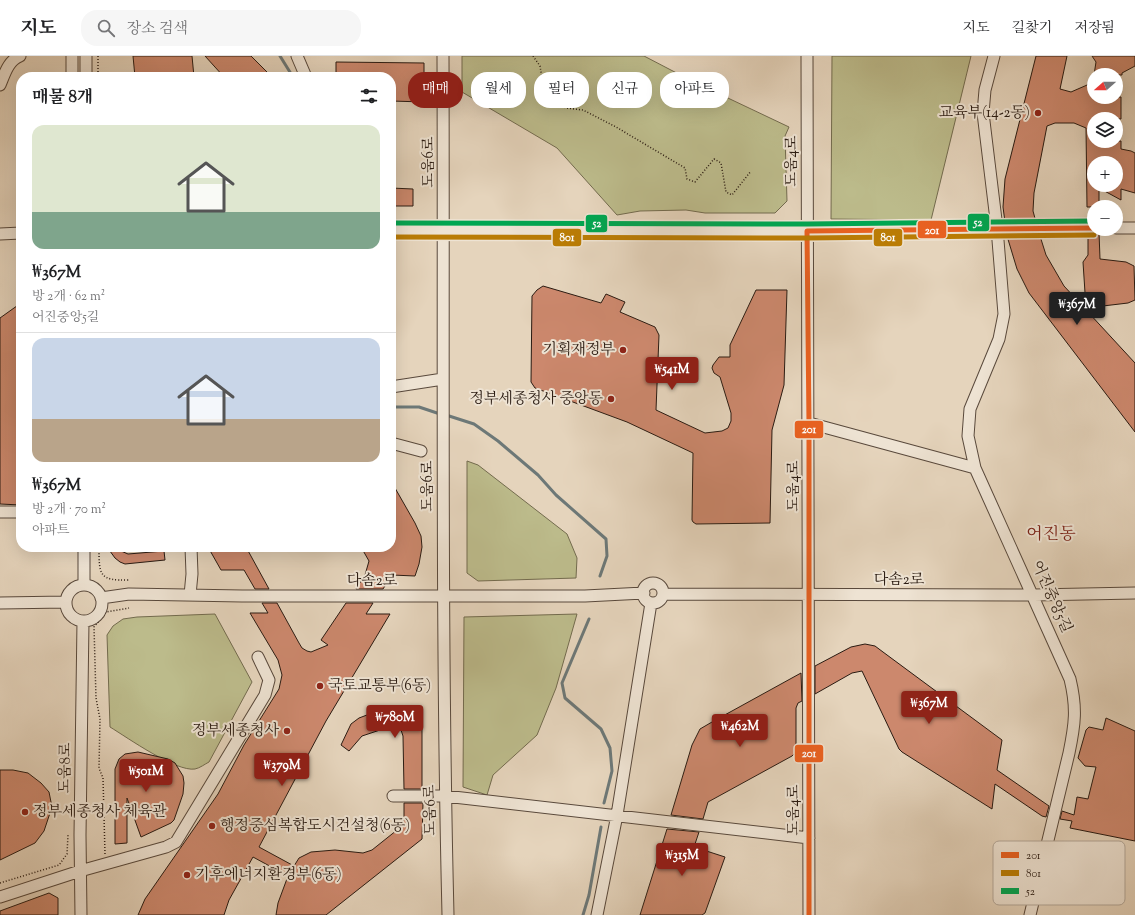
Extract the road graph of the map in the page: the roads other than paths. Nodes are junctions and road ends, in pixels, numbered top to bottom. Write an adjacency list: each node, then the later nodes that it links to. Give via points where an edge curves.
1 (20, 56): 11 (street, via 6,68)
2 (72, 56): 8 (street)
3 (86, 56): 9 (street)
4 (297, 56): 10 (street)
5 (443, 56): 16 (street, 도움6로)
6 (808, 56): 18 (street, 도움4로)
7 (994, 56): 12 (street, 어진중앙5길, via 985,90 983,113)
8 (72, 72)
9 (86, 72)
10 (304, 72)
11 (0, 85)
12 (997, 228): 13 (street); 18 (street); 26 (street, 어진중앙5길, via 1004,314 999,339 970,409 968,436)
13 (1087, 228)
14 (1123, 228): 15 (street)
15 (1135, 228)
16 (444, 229): 17 (street); 18 (street); 21 (street, 도움6로)
17 (396, 230)
18 (807, 231): 23 (street, 도움4로)
19 (16, 233): 20 (street)
20 (0, 234)
21 (443, 379): 22 (street); 38 (street, 도움6로)
22 (396, 386)
23 (809, 423): 26 (street); 35 (street, 도움4로)
24 (396, 444): 25 (street)
25 (421, 452)
26 (975, 468): 37 (street, 어진중앙5길)
27 (0, 512): 28 (street)
28 (16, 512)
29 (84, 552): 31 (street)
30 (191, 552): 36 (street)
31 (84, 585): 39 (street, via 96,590); 40 (street, via 74,588)
32 (644, 593): 34 (street, via 646,587 654,583 662,588); 38 (street, 다솜2로, via 585,596); 42 (street)
33 (1135, 593): 37 (street, 다솜2로)
34 (663, 594): 35 (street, 다솜2로); 42 (street, via 658,602)
35 (809, 594): 37 (street, 다솜2로); 48 (street, 도움4로)
36 (190, 595): 38 (street, 다솜2로); 39 (street, 다솜2로, via 129,594)
37 (1034, 595): 49 (street, 어진중앙5길, via 1070,679 1075,713 1069,753)
38 (443, 596): 46 (street, 도움6로)
39 (101, 598): 43 (street, via 102,604 98,614)
40 (66, 602): 41 (street); 43 (street, via 69,613)
41 (0, 603)
42 (651, 603): 47 (street)
43 (83, 621): 50 (street, 도움8로)
44 (258, 657): 50 (street, via 269,680 265,695 176,842)
45 (393, 796): 46 (street)
46 (445, 796): 47 (street); 54 (street, 도움6로)
47 (617, 816): 48 (street); 55 (street)
48 (809, 838): 56 (street, 도움4로)
49 (1048, 841)
50 (80, 871): 51 (street); 53 (street, 도움8로)
51 (0, 897)
52 (1032, 905): 57 (street, 어진중앙5길)
53 (81, 915)
54 (448, 915)
55 (598, 915)
56 (809, 915)
57 (1030, 915)

